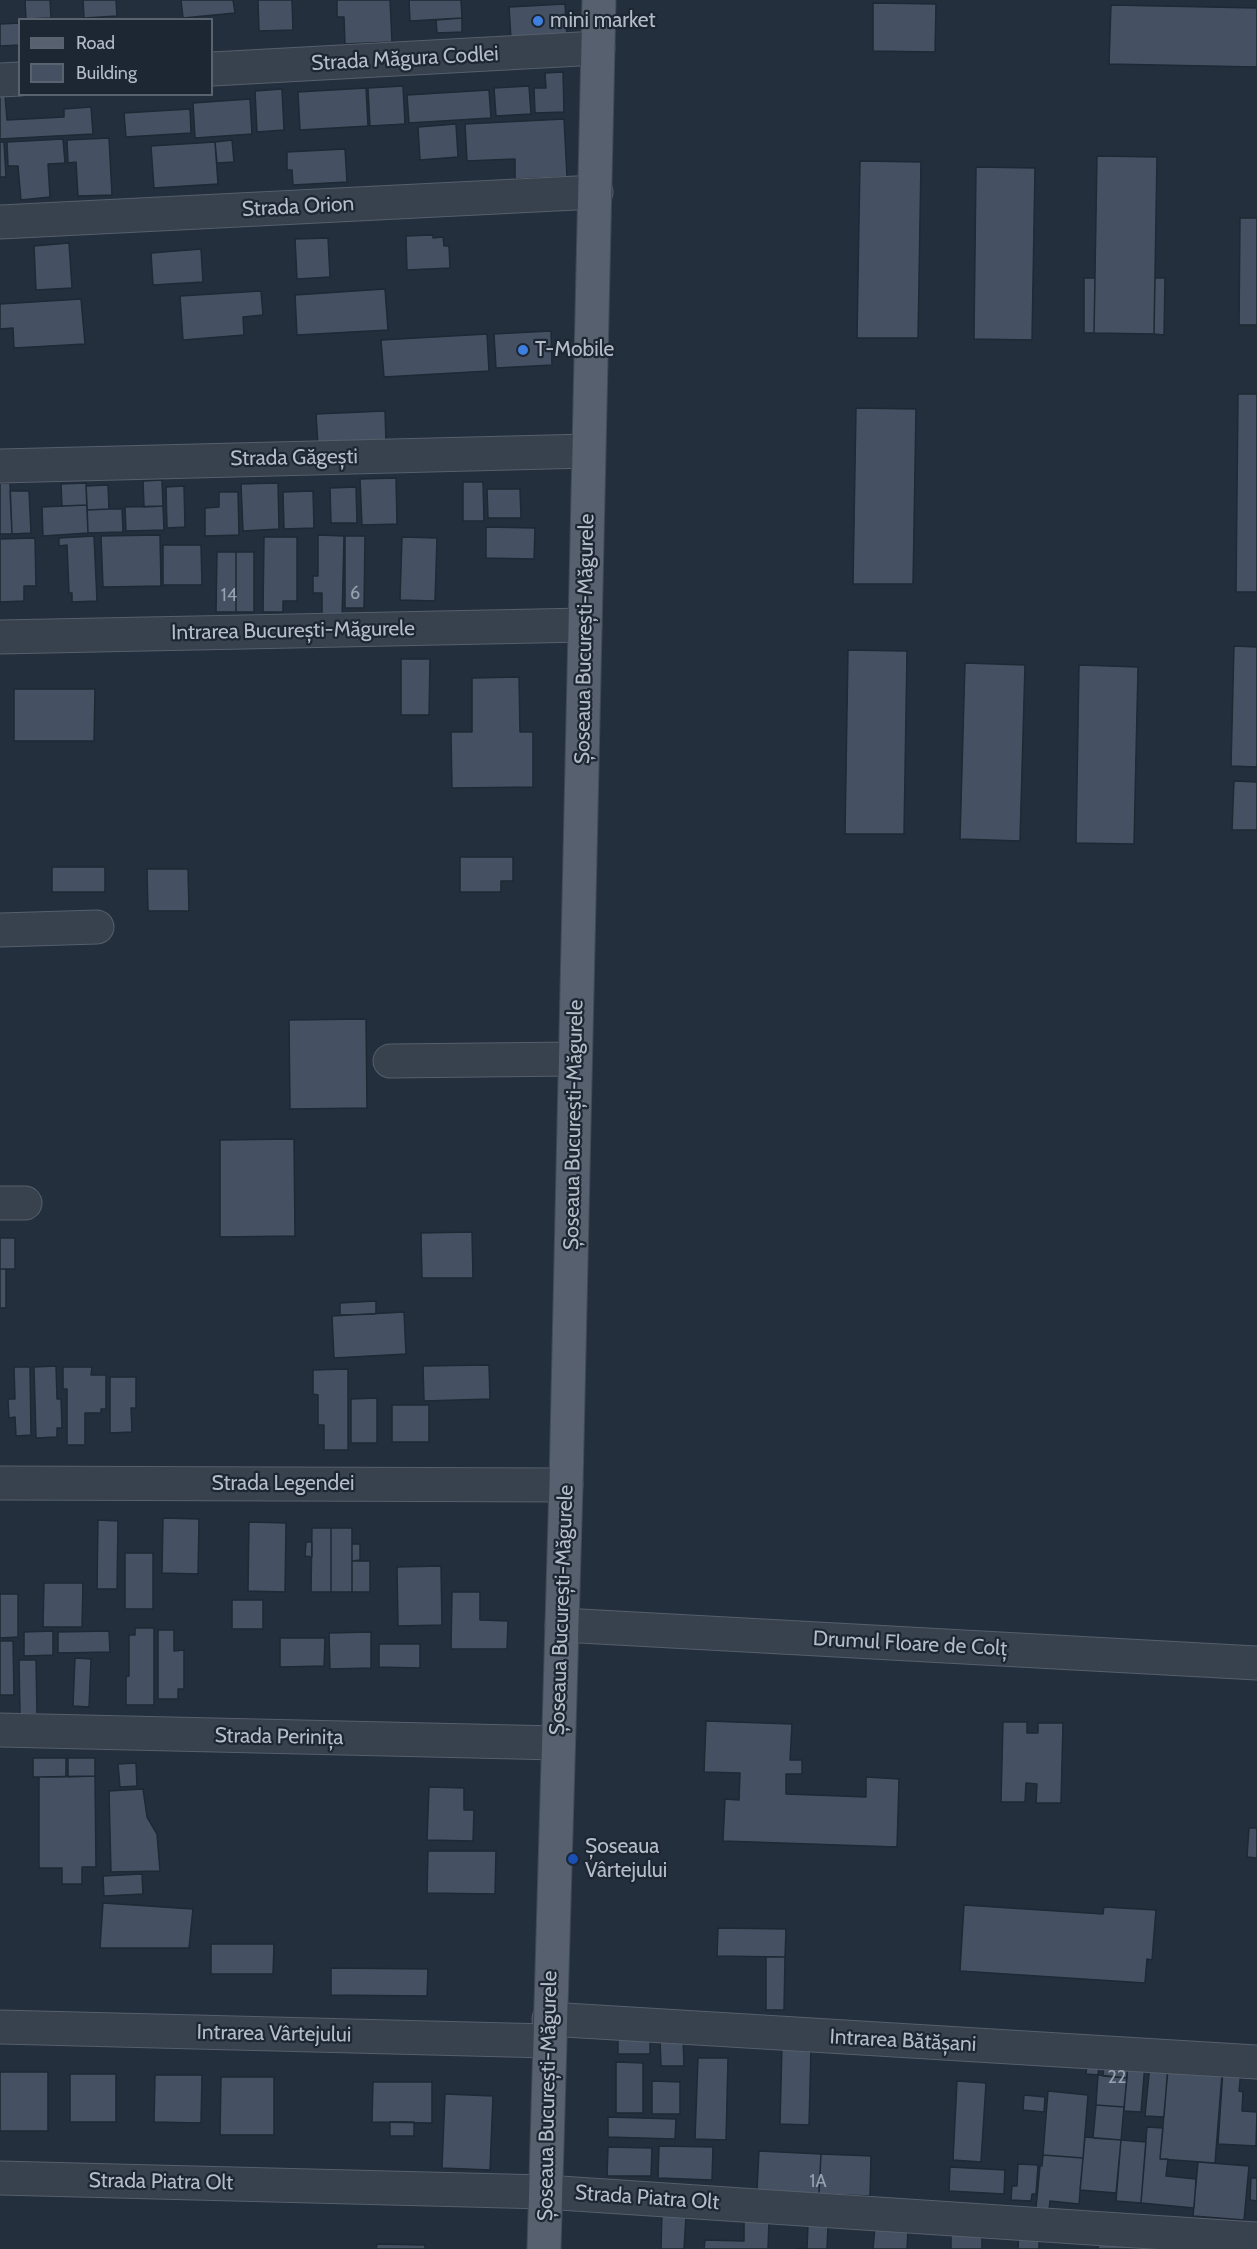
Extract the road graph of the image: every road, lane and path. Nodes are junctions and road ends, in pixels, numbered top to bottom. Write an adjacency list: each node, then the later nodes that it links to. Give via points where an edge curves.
1 (599, 0): 2 (main road, Șoseaua București-Măgurele)
2 (598, 48): 3 (street, Strada Măgura Codlei); 6 (main road, Șoseaua București-Măgurele)
3 (213, 69)
4 (18, 79): 5 (street)
5 (0, 80)
6 (596, 192): 7 (street, Strada Orion); 8 (main road, Șoseaua București-Măgurele)
7 (0, 222)
8 (588, 450): 9 (street, Strada Găgești); 10 (main road, Șoseaua București-Măgurele)
9 (0, 466)
10 (585, 625): 11 (street, Intrarea București-Măgurele); 14 (main road, Șoseaua București-Măgurele)
11 (0, 637)
12 (97, 927): 13 (street)
13 (0, 930)
14 (575, 1059): 15 (street); 17 (main road, Șoseaua București-Măgurele)
15 (390, 1060)
16 (0, 1483): 17 (street, Strada Legendei)
17 (566, 1485): 18 (main road, Șoseaua București-Măgurele)
18 (562, 1625): 19 (street, Drumul Floare de Colț); 21 (main road, Șoseaua București-Măgurele)
19 (1257, 1663)
20 (0, 1730): 21 (street, Strada Perinița)
21 (558, 1743): 23 (main road, Șoseaua București-Măgurele)
22 (0, 2027): 23 (street, Intrarea Vârtejului)
23 (549, 2030): 24 (street, Intrarea Bătășani); 26 (main road, Șoseaua București-Măgurele)
24 (1257, 2062)
25 (0, 2178): 26 (street, Strada Piatra Olt)
26 (545, 2192): 27 (street, Strada Piatra Olt); 28 (main road, Șoseaua București-Măgurele)
27 (1257, 2239)
28 (544, 2249)

